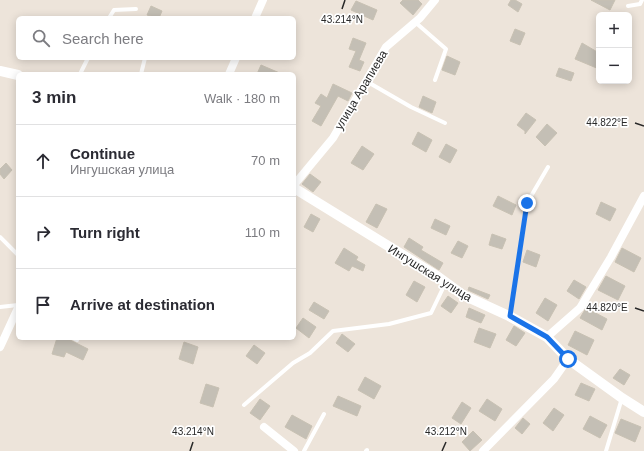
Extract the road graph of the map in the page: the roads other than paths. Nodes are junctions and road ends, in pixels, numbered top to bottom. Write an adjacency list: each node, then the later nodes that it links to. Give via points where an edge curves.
1 (263, 0): 7 (street)
2 (435, 0): 8 (street, улица Арапиева)
3 (642, 0): 4 (lane, via 640,4)
4 (628, 6)
5 (136, 9): 6 (lane, via 114,10)
6 (110, 16)
7 (256, 16)
8 (415, 22): 17 (lane, via 446,49); 18 (street, улица Арапиева, via 386,47)
9 (87, 60): 13 (lane)
10 (144, 60): 14 (lane)
11 (235, 60): 15 (street)
12 (0, 71): 16 (street)
13 (81, 72)
14 (142, 72)
15 (230, 72)
16 (16, 75)
17 (435, 80)
18 (366, 81): 19 (lane); 21 (street, улица Арапиева, via 332,138)
19 (445, 123)
20 (548, 167): 30 (lane, via 527,203)
21 (296, 184)
22 (296, 188): 26 (street, Ингушская улица)
23 (644, 196): 31 (street, via 580,308)
24 (0, 238): 25 (lane)
25 (16, 253)
26 (446, 284): 30 (street, Ингушская улица, via 463,295); 35 (lane, via 431,313 390,324 333,331 310,353 293,363)
27 (16, 305): 28 (lane)
28 (0, 307)
29 (16, 312): 32 (street)
30 (510, 316): 31 (street, Ингушская улица)
31 (547, 337): 33 (street, Ингушская улица)
32 (0, 347)
33 (568, 359): 34 (street, Ингушская улица); 41 (street, via 554,379)
34 (622, 398): 36 (street, Ингушская улица); 42 (lane)
35 (244, 405)
36 (644, 412)
37 (324, 414): 40 (lane)
38 (264, 427): 39 (street)
39 (294, 451)
40 (304, 451)
41 (483, 451)
42 (606, 451)

